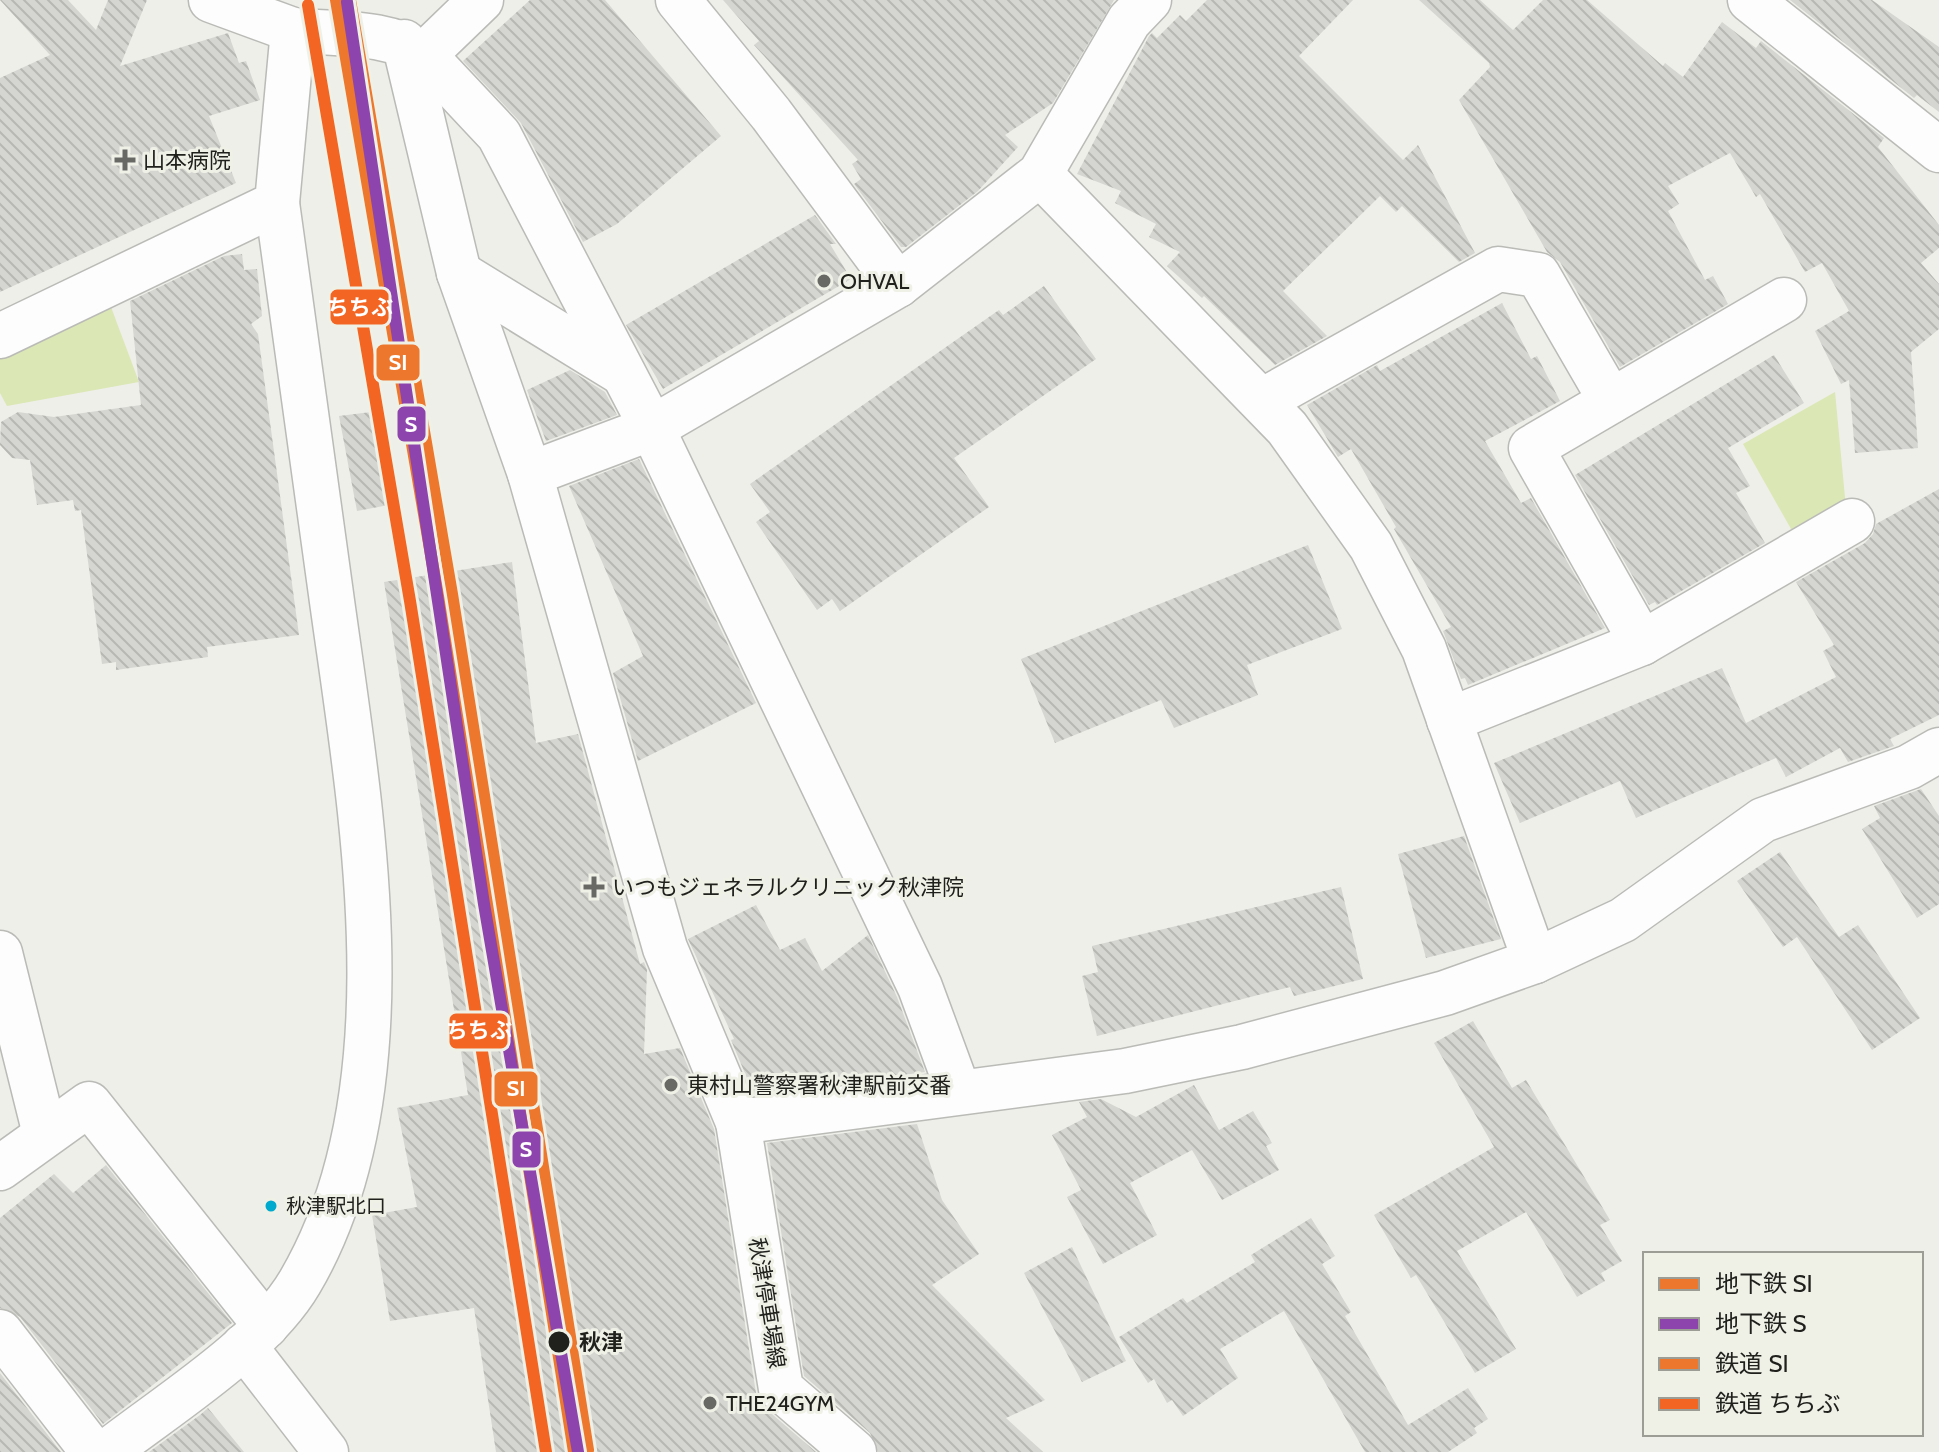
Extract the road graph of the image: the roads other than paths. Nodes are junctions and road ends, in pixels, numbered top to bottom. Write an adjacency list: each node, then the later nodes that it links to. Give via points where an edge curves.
1 (211, 0): 6 (street)
2 (481, 0): 7 (street)
3 (678, 0): 12 (street)
4 (1149, 0): 9 (street, via 1129,21)
5 (1750, 0): 8 (street)
6 (293, 30): 7 (street, via 366,34); 10 (street)
7 (414, 48): 11 (street, 秋津停車場線); 15 (street, via 499,135)
8 (1939, 150)
9 (1040, 174): 12 (street); 16 (street)
10 (277, 203): 14 (street); 31 (street, via 353,763 371,1021 348,1171 332,1219 299,1284)
11 (459, 273): 15 (street); 19 (street, 秋津停車場線)
12 (898, 285): 18 (street)
13 (1784, 300): 17 (street)
14 (0, 336)
15 (622, 373): 18 (street)
16 (1262, 401): 17 (street, via 1498,269 1538,275); 22 (street, via 1371,546 1424,649)
17 (1611, 401): 21 (street, via 1531,448)
18 (652, 428): 19 (street); 26 (street, via 920,987)
19 (530, 474): 27 (street, 秋津停車場線, via 665,948)
20 (1852, 521): 21 (street)
21 (1642, 643): 22 (street)
22 (1449, 720): 25 (street)
23 (1939, 750): 25 (street, via 1909,767 1763,820 1623,920)
24 (0, 953): 28 (street)
25 (1535, 961): 26 (street, via 1445,993 1242,1047 1125,1071)
26 (958, 1090): 27 (street)
27 (738, 1122): 35 (street, 秋津停車場線, via 781,1389)
28 (45, 1134): 29 (street); 31 (street, via 89,1104)
29 (0, 1168)
30 (0, 1332): 32 (street)
31 (255, 1336): 33 (street); 34 (street)
32 (93, 1452)
33 (107, 1452)
34 (326, 1452)
35 (854, 1452)

